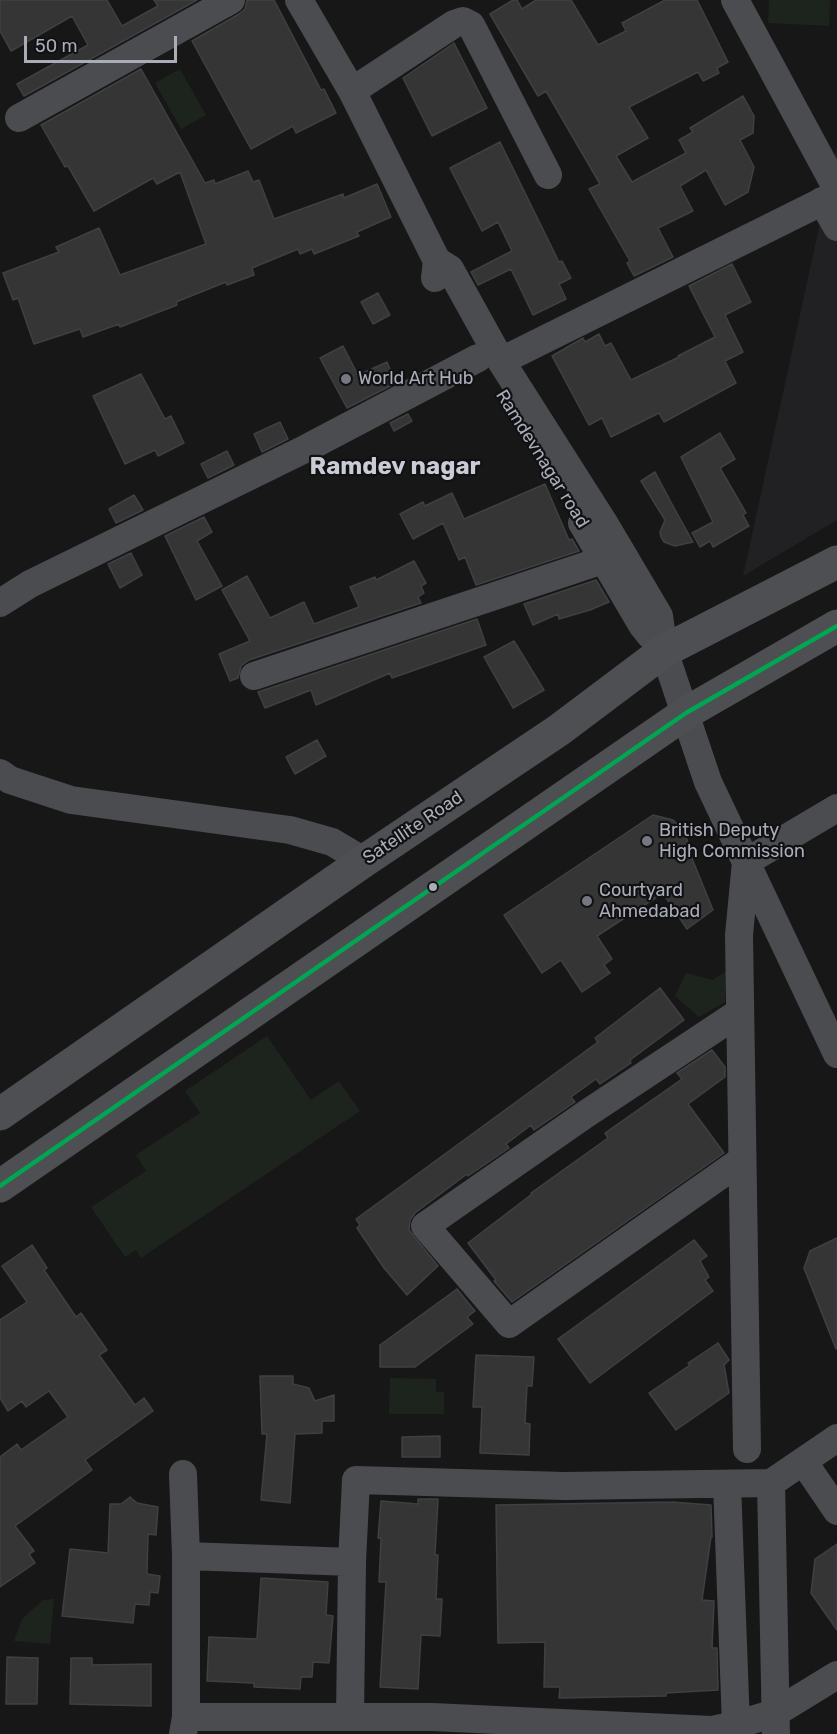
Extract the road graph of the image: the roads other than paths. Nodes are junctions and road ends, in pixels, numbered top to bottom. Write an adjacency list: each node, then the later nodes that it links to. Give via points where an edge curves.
1 (231, 0): 5 (street)
2 (299, 0): 4 (street, Ramdevnagar road)
3 (735, 0): 7 (street)
4 (352, 91): 6 (street, via 464,21 471,25); 9 (street, Ramdevnagar road, via 437,261 435,281)
5 (19, 118)
6 (548, 175)
7 (832, 195): 8 (street); 9 (street, Ramdevnagar road)
8 (837, 227)
9 (489, 359): 10 (street, Ramdevnagar road); 12 (street, via 30,584); 14 (street, Ramdevnagar road, via 604,523 659,616)
10 (603, 560): 14 (street, Ramdevnagar road, via 642,625); 15 (street)
11 (837, 562): 14 (main road, Satellite Road)
12 (0, 603)
13 (837, 626): 16 (main road)
14 (664, 651): 16 (street, Ramdevnagar road); 19 (main road, Satellite Road, via 560,730)
15 (254, 676)
16 (686, 713): 20 (street, Ramdevnagar road, via 708,782); 25 (main road)
17 (0, 773): 19 (street, via 71,800 290,830 332,842)
18 (837, 808): 20 (street)
19 (364, 861): 23 (main road, Satellite Road)
20 (746, 862): 21 (street, via 739,935); 22 (street, Ramdevnagar road)
21 (740, 1012): 24 (street); 24 (street, via 425,1226 509,1323)
22 (837, 1054)
23 (0, 1114)
24 (742, 1160): 27 (street)
25 (0, 1186)
26 (837, 1438): 28 (street)
27 (747, 1449)
28 (803, 1461): 31 (street); 32 (street)
29 (183, 1474): 33 (street)
30 (727, 1484): 31 (street); 34 (street, via 564,1486 356,1480); 39 (street)
31 (771, 1484): 37 (street)
32 (837, 1511)
33 (186, 1556): 34 (street); 38 (street)
34 (352, 1562): 36 (street)
35 (837, 1675): 37 (street)
36 (350, 1717): 38 (street); 40 (street)
37 (775, 1723): 39 (street)
38 (184, 1725)
39 (735, 1725): 40 (street, via 712,1730)
40 (432, 1726)

